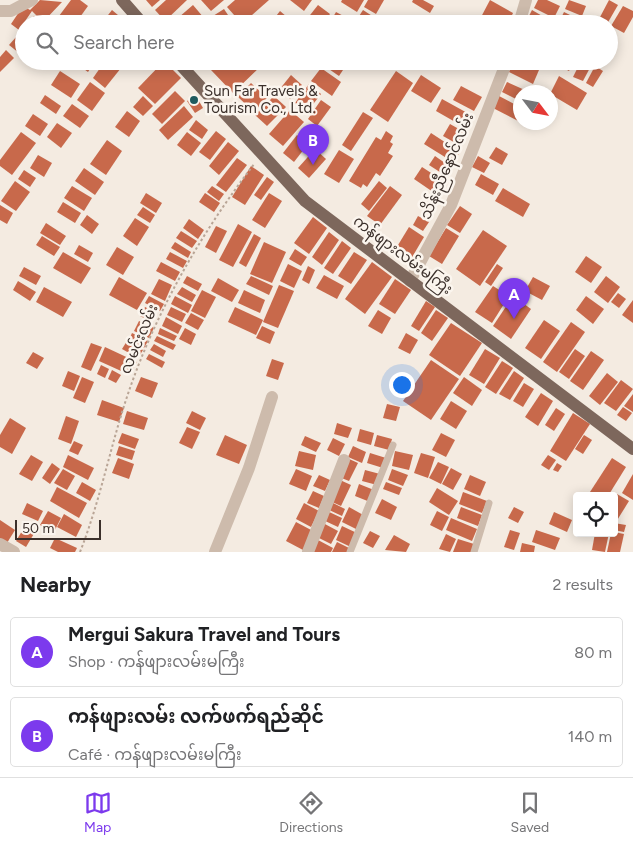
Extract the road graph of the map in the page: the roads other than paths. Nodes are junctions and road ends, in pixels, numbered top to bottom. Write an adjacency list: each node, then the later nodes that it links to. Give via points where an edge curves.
1 (32, 0): 4 (street, via 11,11)
2 (122, 0): 5 (main road)
3 (526, 0): 6 (street)
4 (0, 11)
5 (135, 15)
6 (522, 15)
7 (185, 70): 9 (main road, ကန်ဖျားလမ်းမကြီး, via 305,201)
8 (503, 70): 9 (street, သိန်းညီနောင်လမ်း, via 451,205)
9 (410, 280): 12 (main road, ကန်ဖျားလမ်းမကြီး)
10 (272, 397): 17 (street, via 249,468)
11 (393, 445): 19 (lane)
12 (633, 449)
13 (344, 460): 18 (street)
14 (489, 503): 20 (lane)
15 (0, 544): 16 (street)
16 (14, 552)
17 (215, 552)
18 (308, 552)
19 (350, 552)
20 (474, 552)

